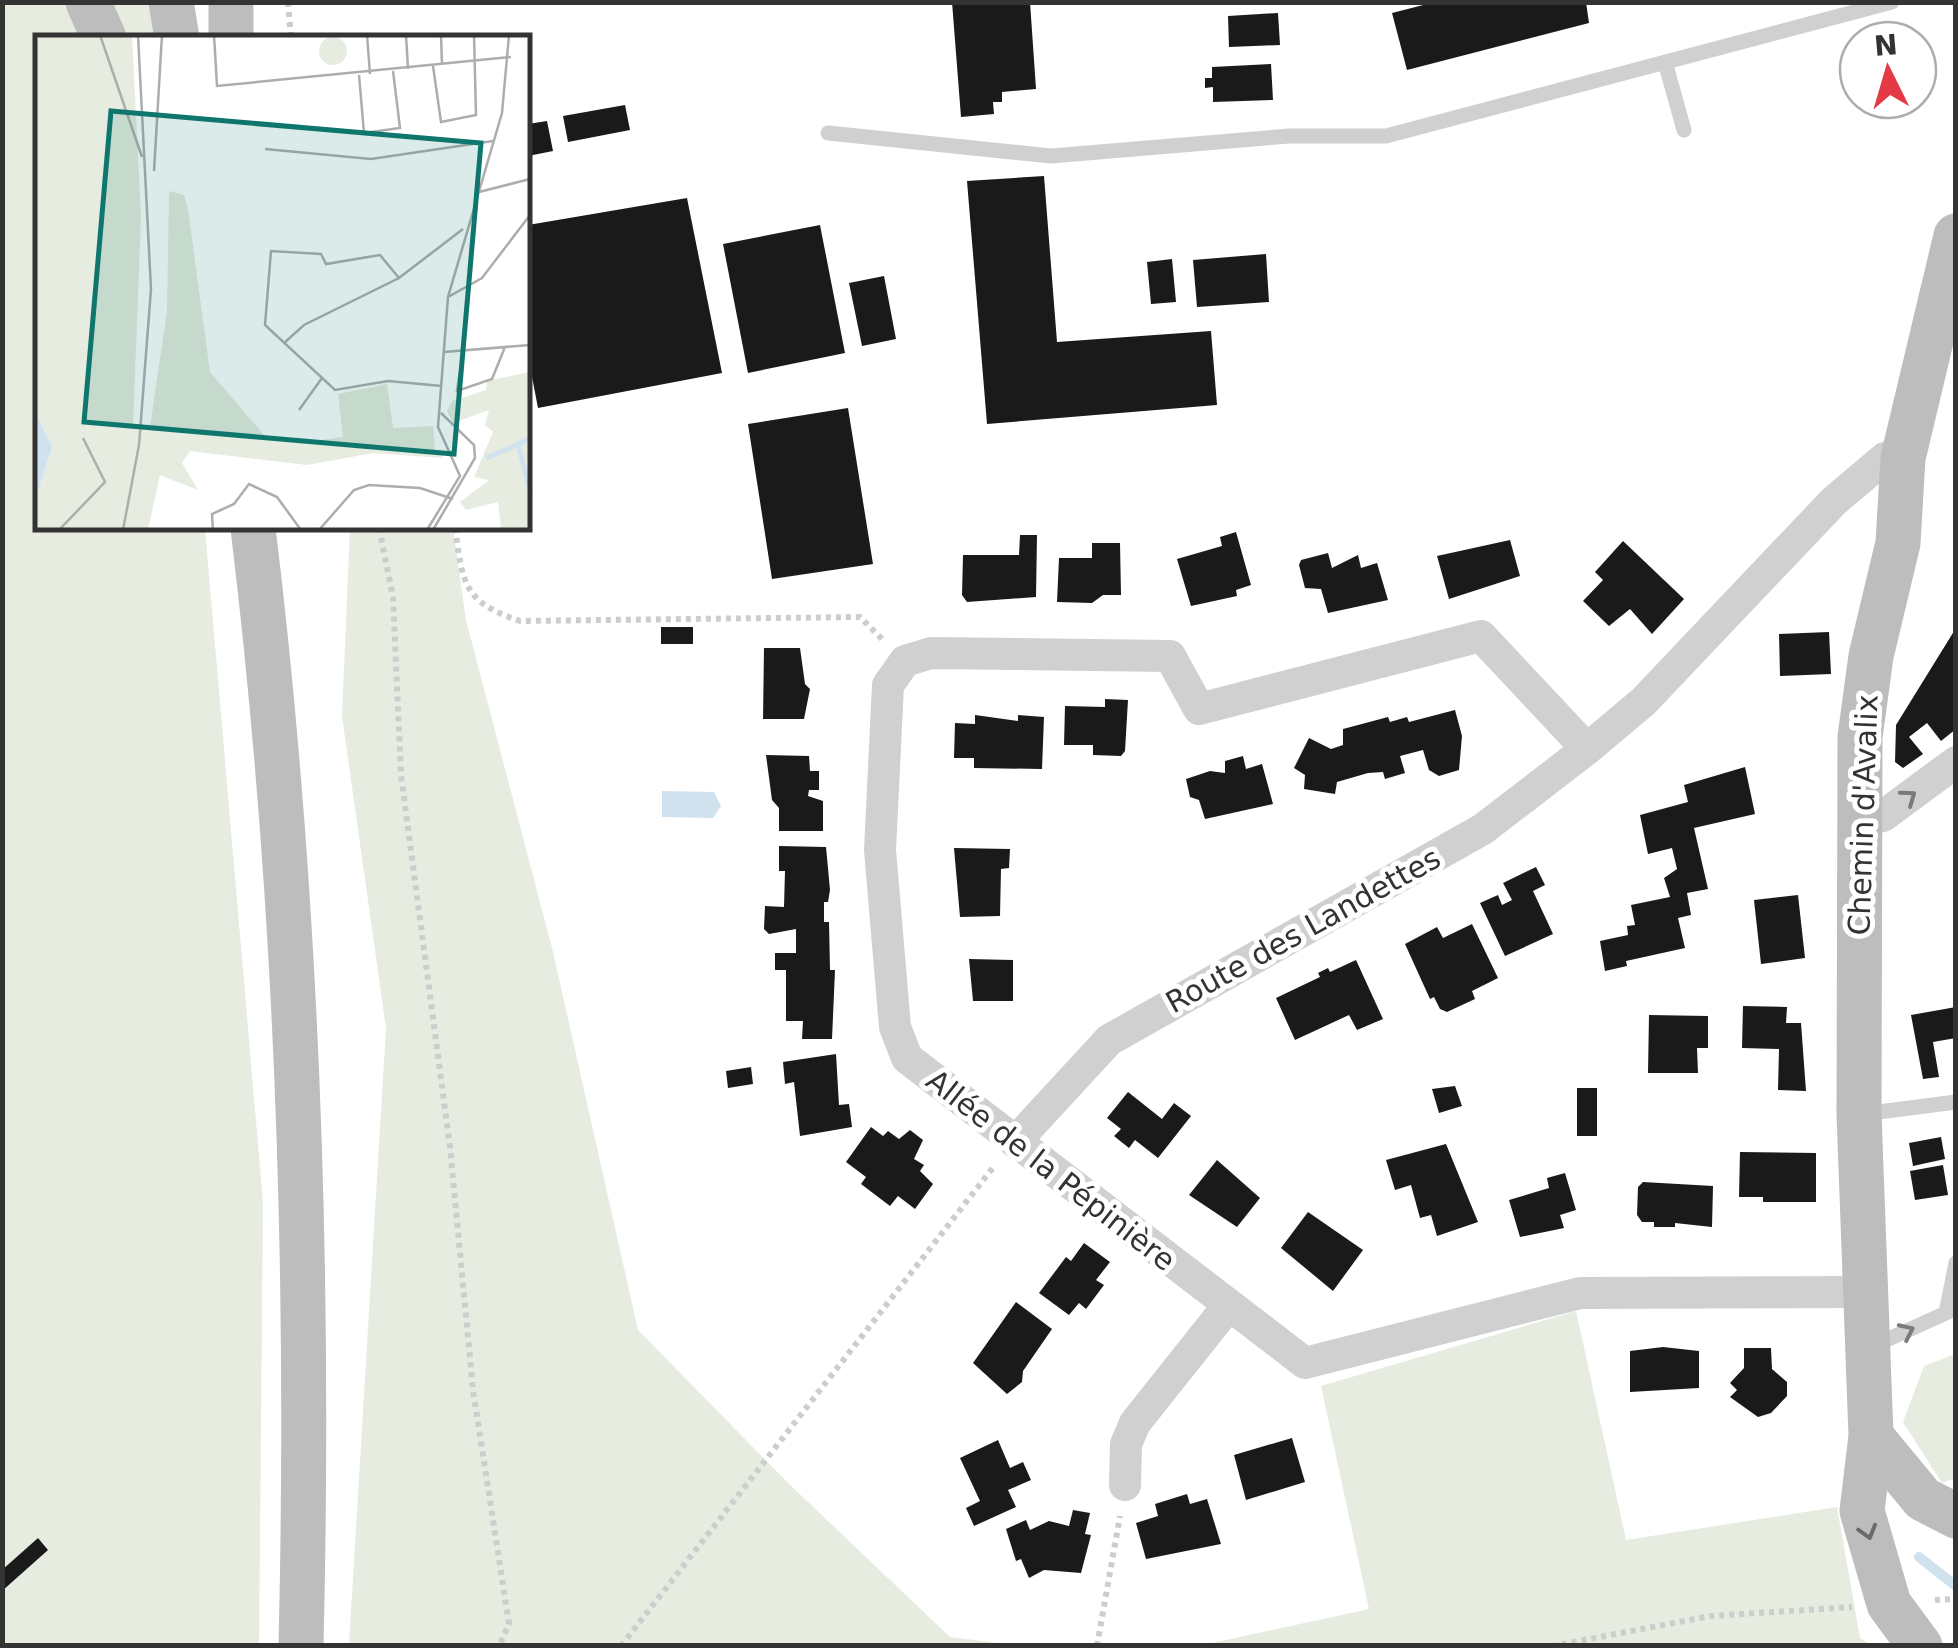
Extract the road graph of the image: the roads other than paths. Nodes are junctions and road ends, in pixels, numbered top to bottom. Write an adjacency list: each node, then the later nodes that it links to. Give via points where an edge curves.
1 (88, 2): 5 (street)
2 (171, 2): 6 (street)
3 (231, 2): 7 (street)
4 (1892, 2): 8 (lane)
5 (103, 35)
6 (176, 35)
7 (231, 35)
8 (1665, 62): 9 (lane); 10 (lane, via 1386,136 1289,136 1051,156)
9 (1684, 130)
10 (828, 133)
11 (1953, 257): 12 (street)
12 (1903, 458): 14 (street, Route des Landettes, via 1886,458 1834,501 1644,702); 16 (street, Chemin d'Avalix, via 1898,543 1860,737)
13 (253, 530): 28 (street, via 286,880 297,1090 304,1332)
14 (1587, 750): 19 (street, Route des Landettes, via 1483,829 1109,1040); 19 (street, Allée de la Pépinière, via 1481,636 1198,710 1170,656 931,653 905,661 888,685 880,850 895,1028 906,1058)
15 (1956, 762): 16 (street, one-way to 15, via 1882,816)
16 (1858, 822): 18 (street, Chemin d'Avalix)
17 (1956, 1102): 18 (lane)
18 (1859, 1114): 21 (street, Chemin d'Avalix)
19 (1015, 1142): 22 (street, Allée de la Pépinière)
20 (1956, 1262): 23 (lane)
21 (1866, 1292): 22 (street, Allée de la Pépinière, via 1580,1293 1305,1364); 24 (street, Chemin d'Avalix)
22 (1228, 1306): 26 (street, via 1135,1423 1126,1444)
23 (1951, 1310): 24 (lane, one-way to 23)
24 (1867, 1348): 25 (street, Chemin d'Avalix)
25 (1870, 1436): 27 (street, via 1923,1499); 29 (street, Chemin d'Avalix, one-way to 29, via 1862,1510 1888,1604)
26 (1125, 1485)
27 (1956, 1516)
28 (301, 1646)
29 (1920, 1646)

